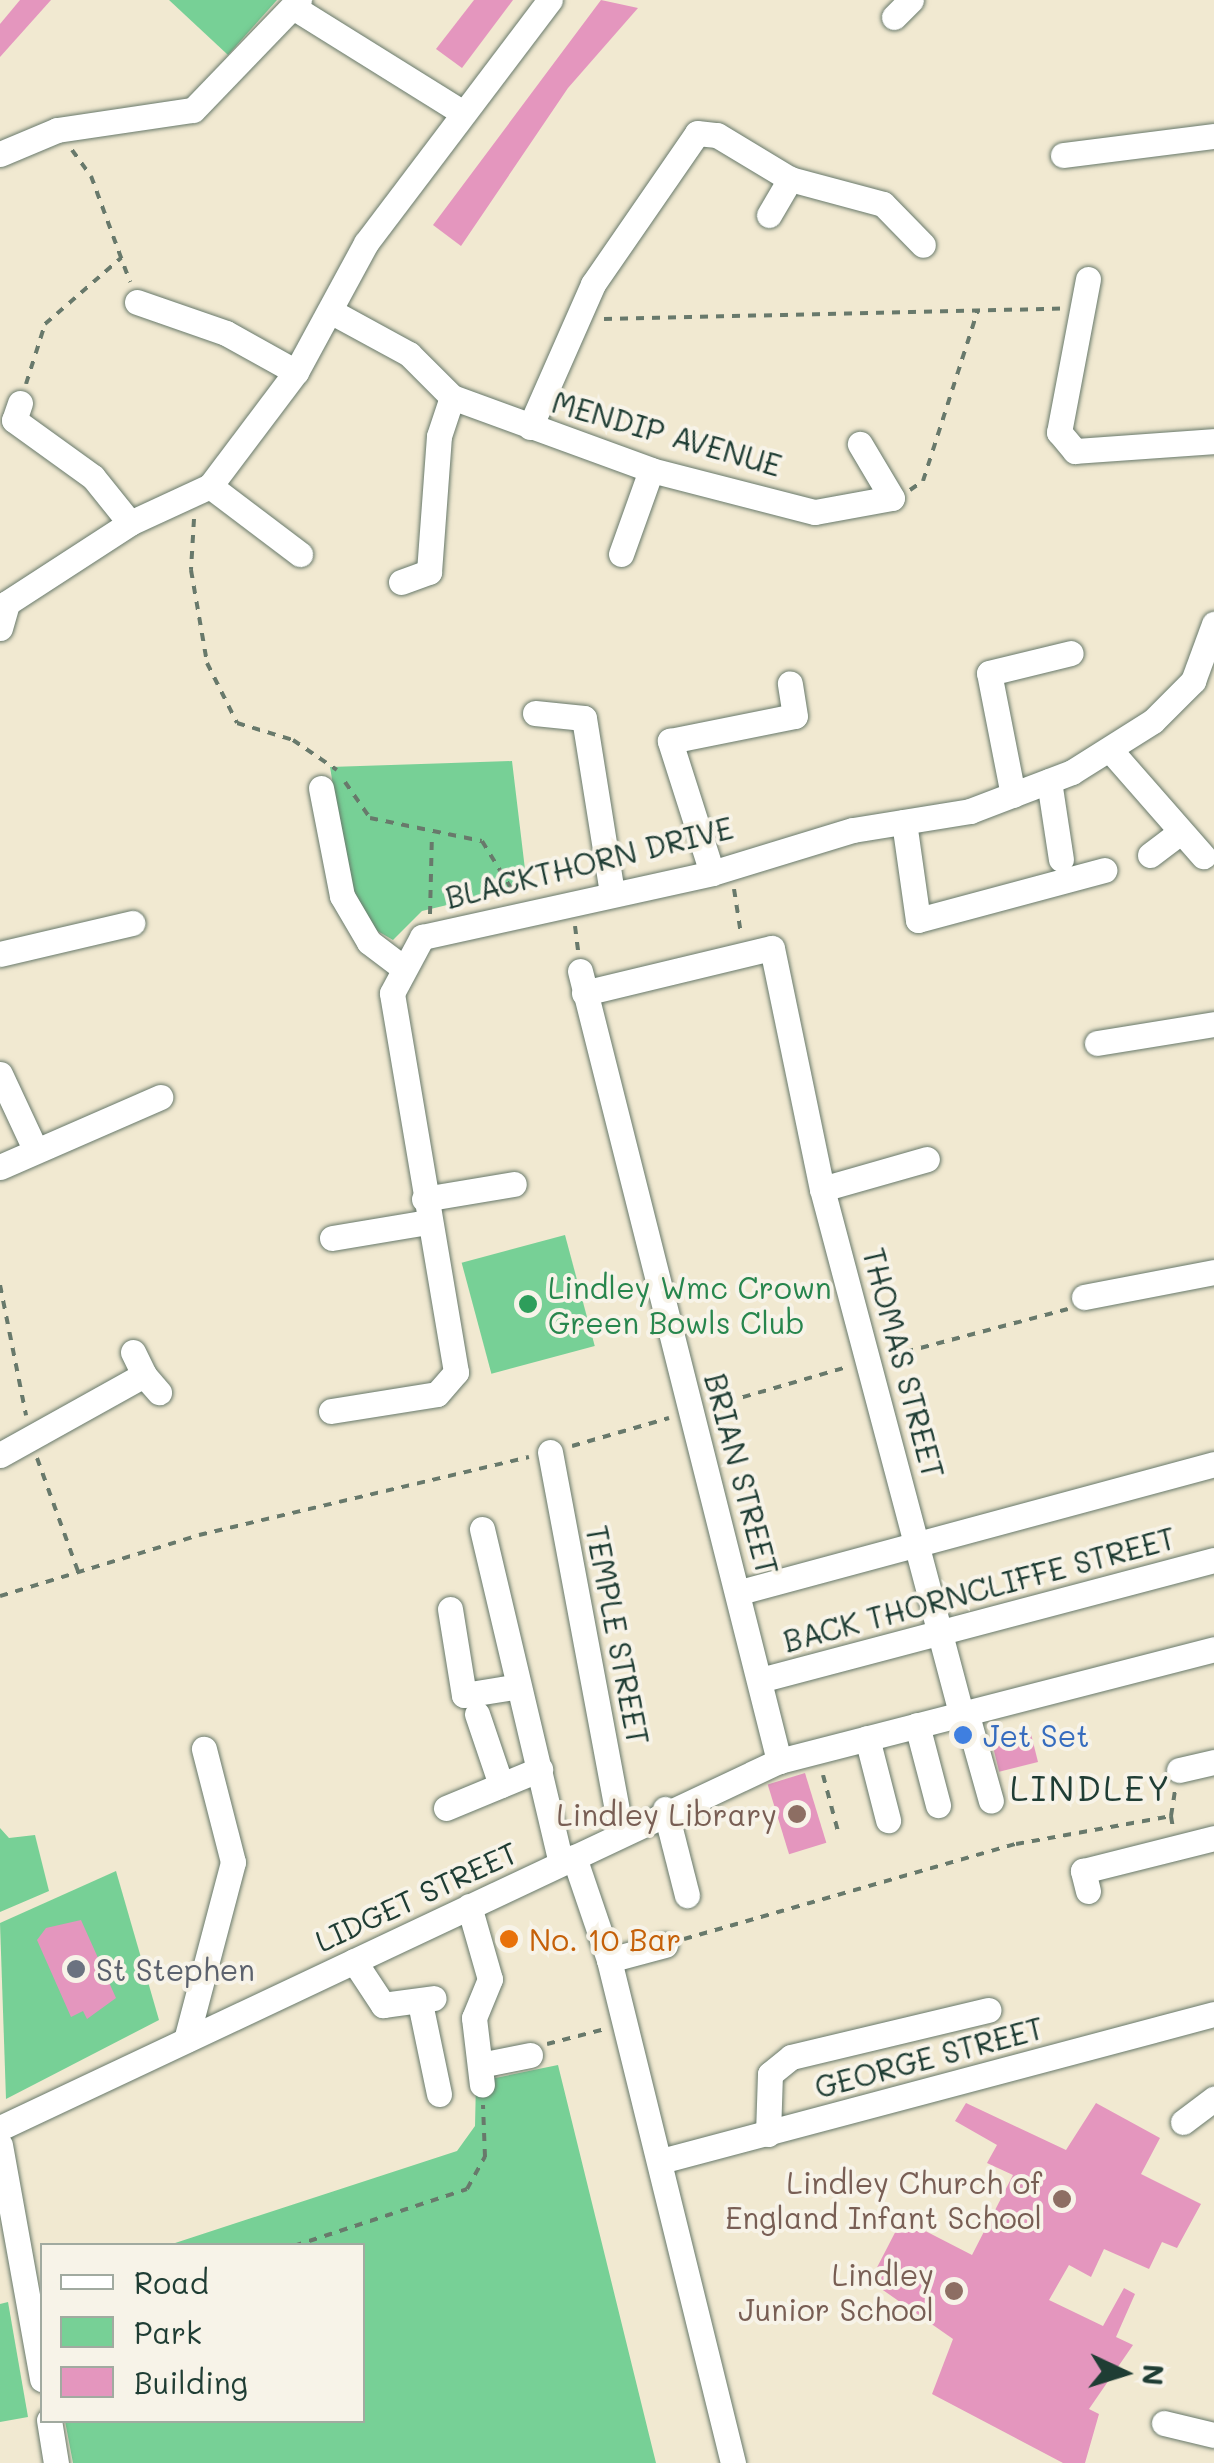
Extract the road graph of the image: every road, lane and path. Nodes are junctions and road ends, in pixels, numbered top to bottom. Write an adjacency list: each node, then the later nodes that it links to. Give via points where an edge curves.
1 (550, 0): 3 (street)
2 (296, 4): 3 (street); 4 (street, via 193,110)
3 (463, 113): 17 (street, via 366,243)
4 (57, 130): 6 (street); 11 (path, via 91,176)
5 (1214, 136): 7 (street)
6 (0, 154)
7 (1063, 154)
8 (790, 179): 9 (street); 10 (street, via 882,204); 14 (street, via 716,135 697,134)
9 (769, 214)
10 (924, 245)
11 (121, 258): 13 (path); 20 (path, via 45,324)
12 (1088, 280): 16 (street)
13 (137, 302): 18 (street, via 226,333)
14 (579, 310): 15 (path, via 621,325 728,313 905,318); 21 (street)
15 (978, 310): 16 (path); 26 (path, via 923,481)
16 (1081, 310): 22 (street, via 1060,432 1075,451)
17 (332, 312): 18 (street); 19 (street, MENDIP AVENUE, via 409,354)
18 (296, 372): 25 (street)
19 (452, 398): 21 (street, MENDIP AVENUE); 30 (street, via 439,436 429,572)
20 (11, 417): 27 (street, via 93,477)
21 (530, 428): 24 (street, MENDIP AVENUE)
22 (1214, 442)
23 (860, 444): 26 (street)
24 (651, 470): 26 (street, MENDIP AVENUE, via 815,512); 29 (street)
25 (203, 490): 27 (street); 28 (street); 43 (path, via 191,570 207,663 236,722 328,758 370,818)
26 (892, 498)
27 (130, 524): 31 (street)
28 (300, 554)
29 (621, 554)
30 (401, 582)
31 (4, 597): 33 (street)
32 (1214, 624): 37 (street, BLACKTHORN DRIVE, via 1193,681)
33 (0, 628)
34 (1070, 653): 40 (street, via 989,673)
35 (790, 683): 47 (street, via 794,716 670,741)
36 (535, 714): 49 (street, via 584,718)
37 (1111, 752): 38 (street, BLACKTHORN DRIVE); 42 (street)
38 (1049, 781): 40 (street, BLACKTHORN DRIVE); 46 (street)
39 (321, 788): 56 (street, via 342,896 368,942)
40 (1013, 794): 41 (street, BLACKTHORN DRIVE)
41 (904, 822): 47 (street, BLACKTHORN DRIVE); 48 (street, via 918,920)
42 (1179, 832): 44 (street); 45 (street)
43 (432, 834): 51 (path, via 482,841); 53 (path)
44 (1150, 855)
45 (1203, 856)
46 (1061, 859)
47 (721, 869): 49 (street, BLACKTHORN DRIVE); 55 (path)
48 (1104, 870)
49 (612, 893): 50 (street, BLACKTHORN DRIVE)
50 (572, 901): 51 (street, BLACKTHORN DRIVE); 57 (path)
51 (520, 912): 53 (street, BLACKTHORN DRIVE)
52 (132, 922): 54 (street)
53 (430, 935): 56 (street, BLACKTHORN DRIVE)
54 (0, 954)
55 (744, 954): 57 (street); 66 (street, THOMAS STREET, via 772,948)
56 (402, 968): 67 (street, via 392,994)
57 (582, 982): 75 (street, BRIAN STREET)
58 (1214, 1024): 59 (street)
59 (1096, 1043)
60 (0, 1074): 62 (street)
61 (160, 1097): 62 (street)
62 (35, 1149): 64 (street)
63 (927, 1160): 66 (street)
64 (0, 1167)
65 (514, 1184): 67 (street)
66 (822, 1189): 72 (street, THOMAS STREET)
67 (426, 1210): 68 (street); 74 (street, via 452,1380 437,1394)
68 (332, 1238)
69 (1214, 1272): 71 (street)
70 (0, 1285): 76 (path)
71 (1084, 1297): 72 (path, via 1060,1316)
72 (869, 1361): 75 (path); 81 (street, THOMAS STREET)
73 (145, 1373): 76 (street)
74 (331, 1411)
75 (692, 1412): 77 (path); 84 (street, BRIAN STREET)
76 (31, 1442): 78 (street); 83 (path)
77 (550, 1452): 83 (path); 107 (street, TEMPLE STREET)
78 (0, 1456)
79 (1214, 1464): 81 (street)
80 (482, 1528): 90 (street)
81 (918, 1542): 84 (street); 87 (street, THOMAS STREET)
82 (1214, 1560): 87 (street, BACK THORNCLIFFE STREET)
83 (78, 1571): 85 (path)
84 (740, 1592): 89 (street, BRIAN STREET)
85 (0, 1596)
86 (450, 1610): 90 (street, via 464,1695)
87 (941, 1632): 89 (street, BACK THORNCLIFFE STREET); 91 (street, THOMAS STREET)
88 (1214, 1649): 91 (street, LIDGET STREET)
89 (760, 1680): 97 (street, BRIAN STREET)
90 (514, 1687): 99 (street)
91 (963, 1713): 93 (street, LIDGET STREET); 102 (street, THOMAS STREET)
92 (477, 1714): 101 (street)
93 (916, 1725): 94 (street, LIDGET STREET); 103 (street)
94 (867, 1738): 96 (street, LIDGET STREET); 106 (street)
95 (204, 1749): 121 (street, via 233,1862)
96 (816, 1751): 97 (street, LIDGET STREET); 108 (path)
97 (779, 1761): 105 (street, LIDGET STREET)
98 (1214, 1762): 100 (street)
99 (540, 1770): 101 (street); 111 (street)
100 (1179, 1770)
101 (501, 1785): 104 (street)
102 (991, 1801)
103 (938, 1805)
104 (446, 1808)
105 (665, 1809): 107 (street, LIDGET STREET); 113 (street)
106 (888, 1820)
107 (622, 1830): 111 (street, LIDGET STREET)
108 (839, 1835)
109 (1214, 1838): 110 (street)
110 (1176, 1848): 112 (street, via 1083,1871); 115 (path, via 1171,1816 1109,1824 908,1871)
111 (567, 1860): 114 (street, LIDGET STREET); 116 (street)
112 (1088, 1891)
113 (687, 1895)
114 (470, 1906): 117 (street, LIDGET STREET); 123 (street, via 490,1978 474,2018)
115 (664, 1945): 116 (street)
116 (609, 1960): 120 (street)
117 (354, 1961): 121 (street, LIDGET STREET); 124 (street, via 383,2005 427,2000)
118 (988, 2010): 128 (street, via 792,2058 770,2074)
119 (1214, 2014): 128 (street, GEORGE STREET)
120 (626, 2025): 122 (path); 130 (street)
121 (186, 2040): 127 (street, LIDGET STREET)
122 (530, 2054): 123 (street)
123 (481, 2075): 131 (path, via 485,2157 467,2189)
124 (439, 2094)
125 (1214, 2099): 126 (street)
126 (1183, 2122)
127 (0, 2128)
128 (768, 2134): 130 (street, GEORGE STREET)
129 (0, 2145): 132 (street)
130 (661, 2162): 137 (street)
131 (303, 2243)
132 (40, 2369)
133 (49, 2423): 136 (street)
134 (1164, 2423): 135 (street)
135 (1214, 2435)
136 (56, 2463)
137 (732, 2463)

